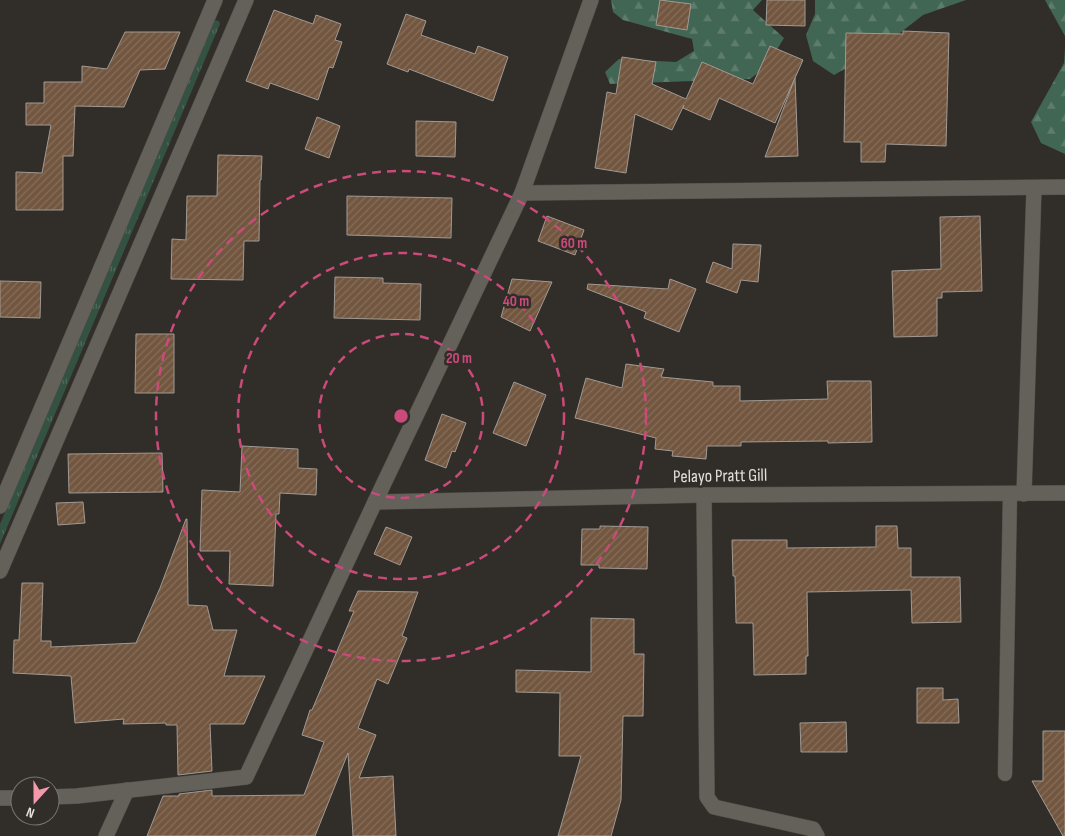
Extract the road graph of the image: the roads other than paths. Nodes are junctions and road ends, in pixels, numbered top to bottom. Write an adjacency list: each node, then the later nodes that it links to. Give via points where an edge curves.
1 (215, 0): 11 (street)
2 (246, 0): 12 (street)
3 (592, 0): 6 (street)
4 (1065, 187): 5 (street)
5 (1034, 188): 6 (street); 8 (street)
6 (522, 193): 10 (street)
7 (1065, 493): 8 (street, Pelayo Pratt Gill)
8 (1017, 494): 9 (street, Pelayo Pratt Gill); 13 (lane)
9 (704, 495): 10 (street, Pelayo Pratt Gill); 17 (street, via 707,797 714,807 813,830)
10 (375, 502): 14 (street, via 246,777)
11 (0, 506)
12 (0, 571)
13 (1005, 774)
14 (127, 790): 15 (street); 16 (street)
15 (60, 797)
16 (106, 836)
17 (817, 836)

